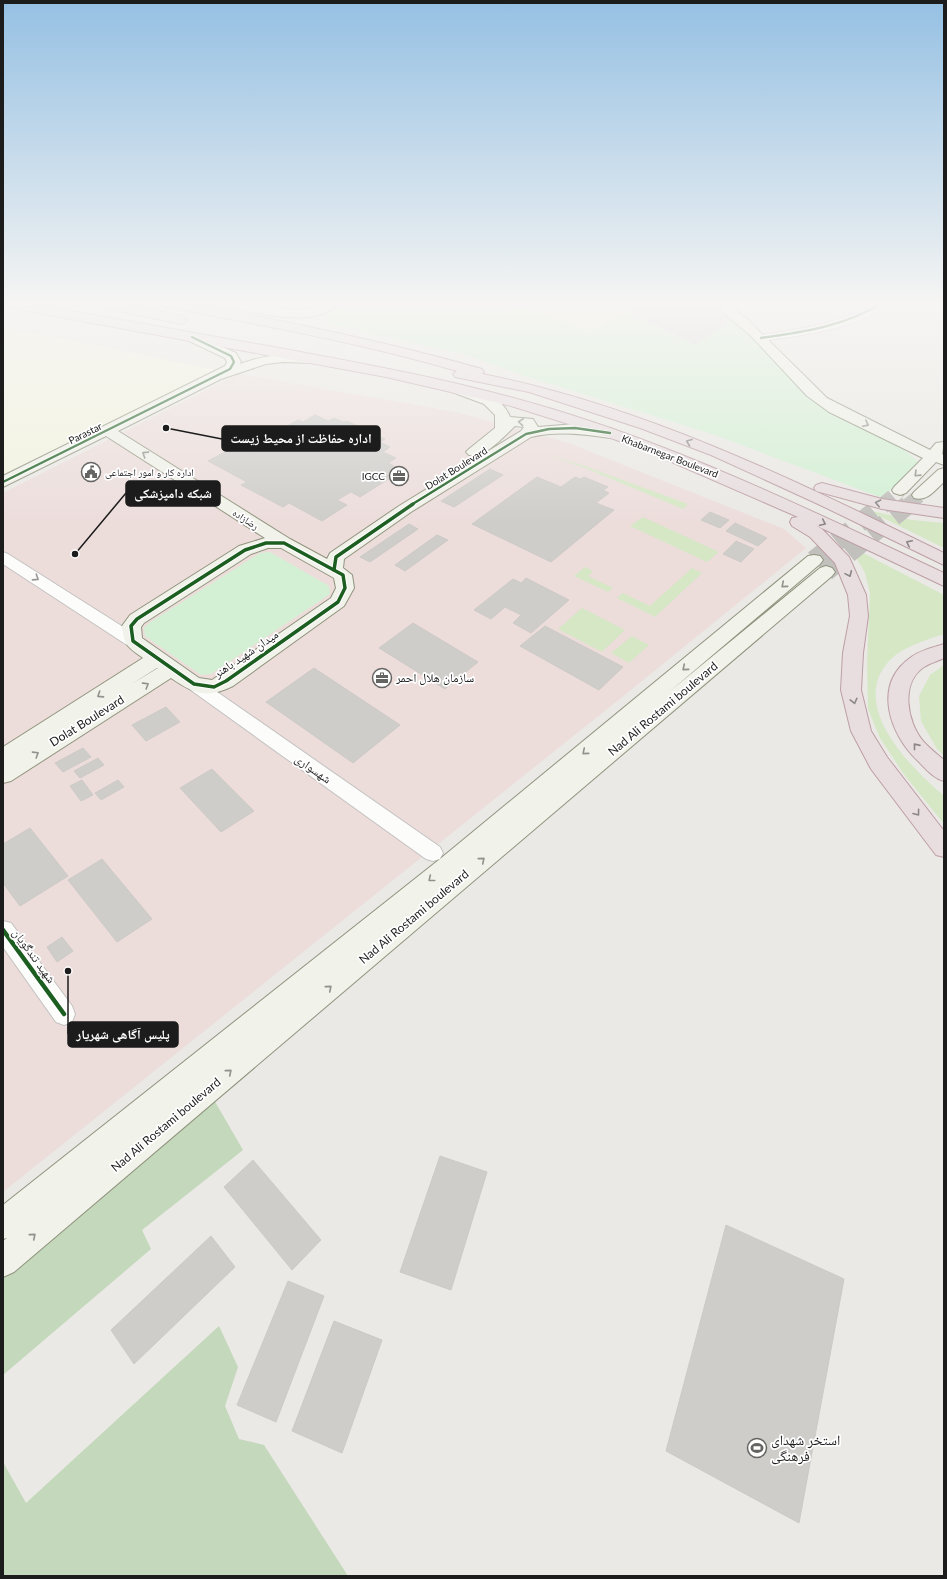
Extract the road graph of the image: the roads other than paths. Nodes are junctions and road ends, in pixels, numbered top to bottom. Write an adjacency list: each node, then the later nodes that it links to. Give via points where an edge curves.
1 (217, 377): 10 (main road, Parastar)
2 (401, 377): 6 (highway, Khabarnegar Boulevard)
3 (474, 377): 7 (highway, Khabarnegar Boulevard)
4 (494, 377): 7 (highway)
5 (799, 377): 14 (main road, one-way to 14, via 813,394 837,410)
6 (447, 386): 9 (main road, via 480,397 494,405 502,414); 11 (highway, Khabarnegar Boulevard, via 548,412)
7 (532, 388): 13 (highway, Khabarnegar Boulevard, one-way to 7, via 645,425)
8 (843, 398): 14 (main road)
9 (502, 428): 12 (main road, one-way to 9, via 531,427 528,422 511,421); 21 (main road, Dolat Boulevard, via 474,452 382,508 322,549)
10 (108, 431): 17 (main road, Parastar); 21 (main road, رضازاده, one-way to 10)
11 (610, 433): 12 (main road, Dolat Boulevard, via 575,428 549,429); 16 (highway, Khabarnegar Boulevard)
12 (526, 434): 24 (main road, Dolat Boulevard, via 405,509 336,557)
13 (716, 452): 20 (highway, one-way to 13, via 851,497); 23 (highway, Khabarnegar Boulevard, one-way to 13)
14 (940, 452): 18 (main road, one-way to 18)
15 (944, 473): 19 (main road)
16 (733, 481): 25 (highway, Khabarnegar Boulevard, one-way to 25); 33 (highway, one-way to 33, via 816,533 843,561 857,595 859,616 851,690 861,731 879,763)
17 (3, 482)
18 (900, 490)
19 (920, 495)
20 (944, 513)
21 (291, 547): 24 (main road, میدان شهید باهنر); 26 (main road, via 266,543 245,550 137,619 130,626)
22 (3, 557): 26 (street, one-way to 26)
23 (944, 560)
24 (334, 570): 29 (main road, میدان شهید باهنر, via 343,575 345,581 344,593 338,602 226,682 214,687)
25 (944, 580)
26 (133, 641): 28 (main road, میدان شهید باهنر)
27 (944, 651): 31 (highway, one-way to 27, via 916,747 901,722 898,698 903,677 917,662)
28 (164, 663): 29 (main road, میدان شهید باهنر); 30 (main road, Dolat Boulevard, one-way to 30); 32 (main road, Dolat Boulevard, one-way to 28)
29 (194, 684): 34 (street, شهسواری)
30 (3, 756)
31 (944, 773)
32 (3, 775)
33 (944, 848)
34 (432, 853)
35 (3, 930): 36 (street, شهید تندگویان)
36 (64, 1014)
37 (3, 1224): 38 (main road, Nad Ali Rostami boulevard, one-way to 37, via 820,566)
38 (3, 1261)

